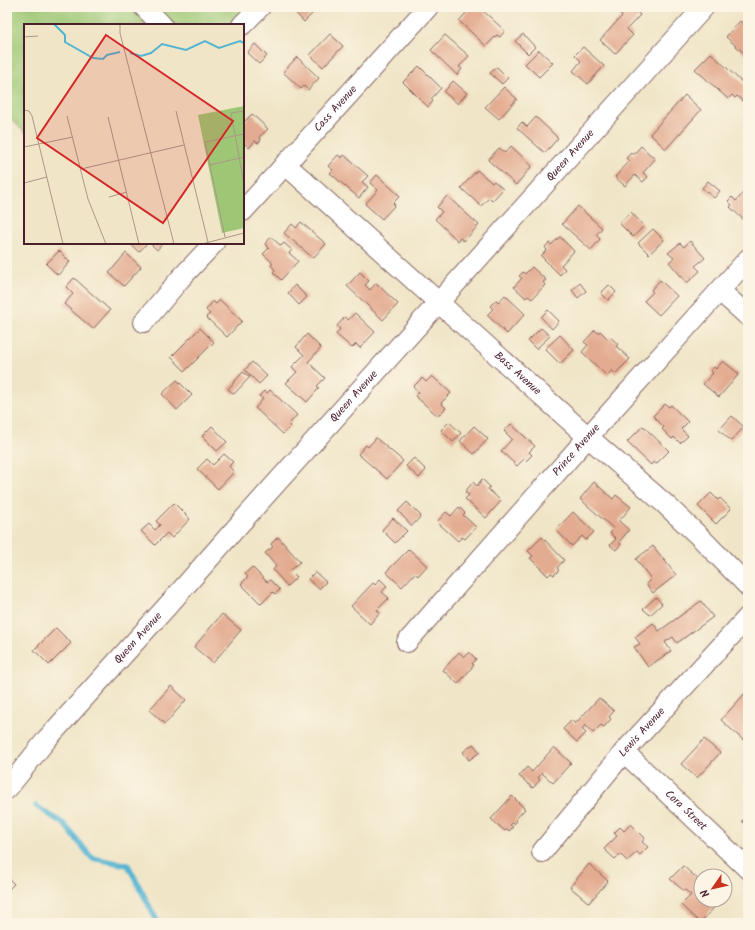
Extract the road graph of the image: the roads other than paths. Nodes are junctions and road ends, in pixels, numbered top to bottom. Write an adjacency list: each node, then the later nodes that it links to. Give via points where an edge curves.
1 (144, 7): 5 (street)
2 (260, 7): 6 (street)
3 (428, 7): 7 (street, Cass Avenue)
4 (704, 7): 12 (street, Queen Avenue)
5 (161, 24)
6 (243, 24)
7 (285, 164): 8 (street, Cass Avenue); 12 (street, Bass Avenue)
8 (244, 210)
9 (213, 244): 14 (street, via 167,293)
10 (748, 259): 11 (street, Prince Avenue)
11 (720, 290): 13 (street); 15 (street, Prince Avenue)
12 (439, 303): 15 (street, Bass Avenue); 20 (street, Queen Avenue, via 47,739)
13 (748, 316)
14 (144, 322)
15 (588, 437): 16 (street, Bass Avenue, via 665,504); 18 (street, Prince Avenue)
16 (748, 586)
17 (748, 617): 19 (street, Lewis Avenue)
18 (407, 642)
19 (624, 752): 21 (street, Lewis Avenue); 22 (street, Cora Street)
20 (7, 790)
21 (542, 852)
22 (748, 869)

